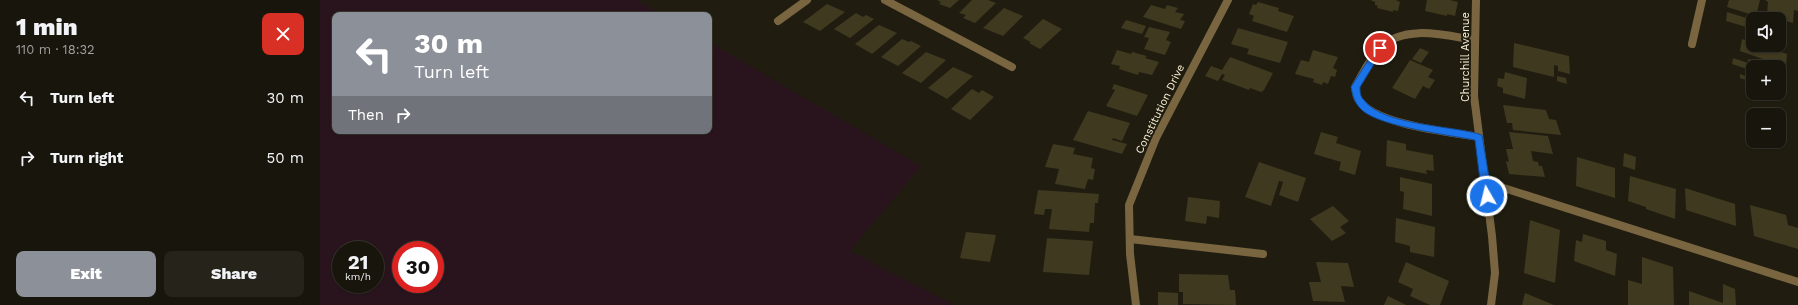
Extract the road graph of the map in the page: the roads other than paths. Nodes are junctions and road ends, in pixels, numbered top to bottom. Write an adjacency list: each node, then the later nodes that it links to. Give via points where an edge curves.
1 (807, 0): 7 (street)
2 (885, 0): 6 (street)
3 (1228, 0): 13 (street, Constitution Drive, via 1156,138 1129,205)
4 (1476, 0): 8 (street, Churchill Avenue)
5 (1702, 0): 9 (street)
6 (894, 2): 10 (street)
7 (778, 20)
8 (1474, 40): 11 (street, Churchill Avenue, via 1474,96); 11 (street, via 1414,34 1392,38 1380,48 1355,87 1357,98 1367,109 1388,119)
9 (1692, 44)
10 (1012, 67)
11 (1479, 137): 12 (street, Churchill Avenue)
12 (1485, 182): 15 (street); 17 (street, Churchill Avenue, via 1495,273)
13 (1130, 239): 14 (street); 16 (street, Constitution Drive)
14 (1263, 254)
15 (1798, 282)
16 (1136, 305)
17 (1491, 305)

